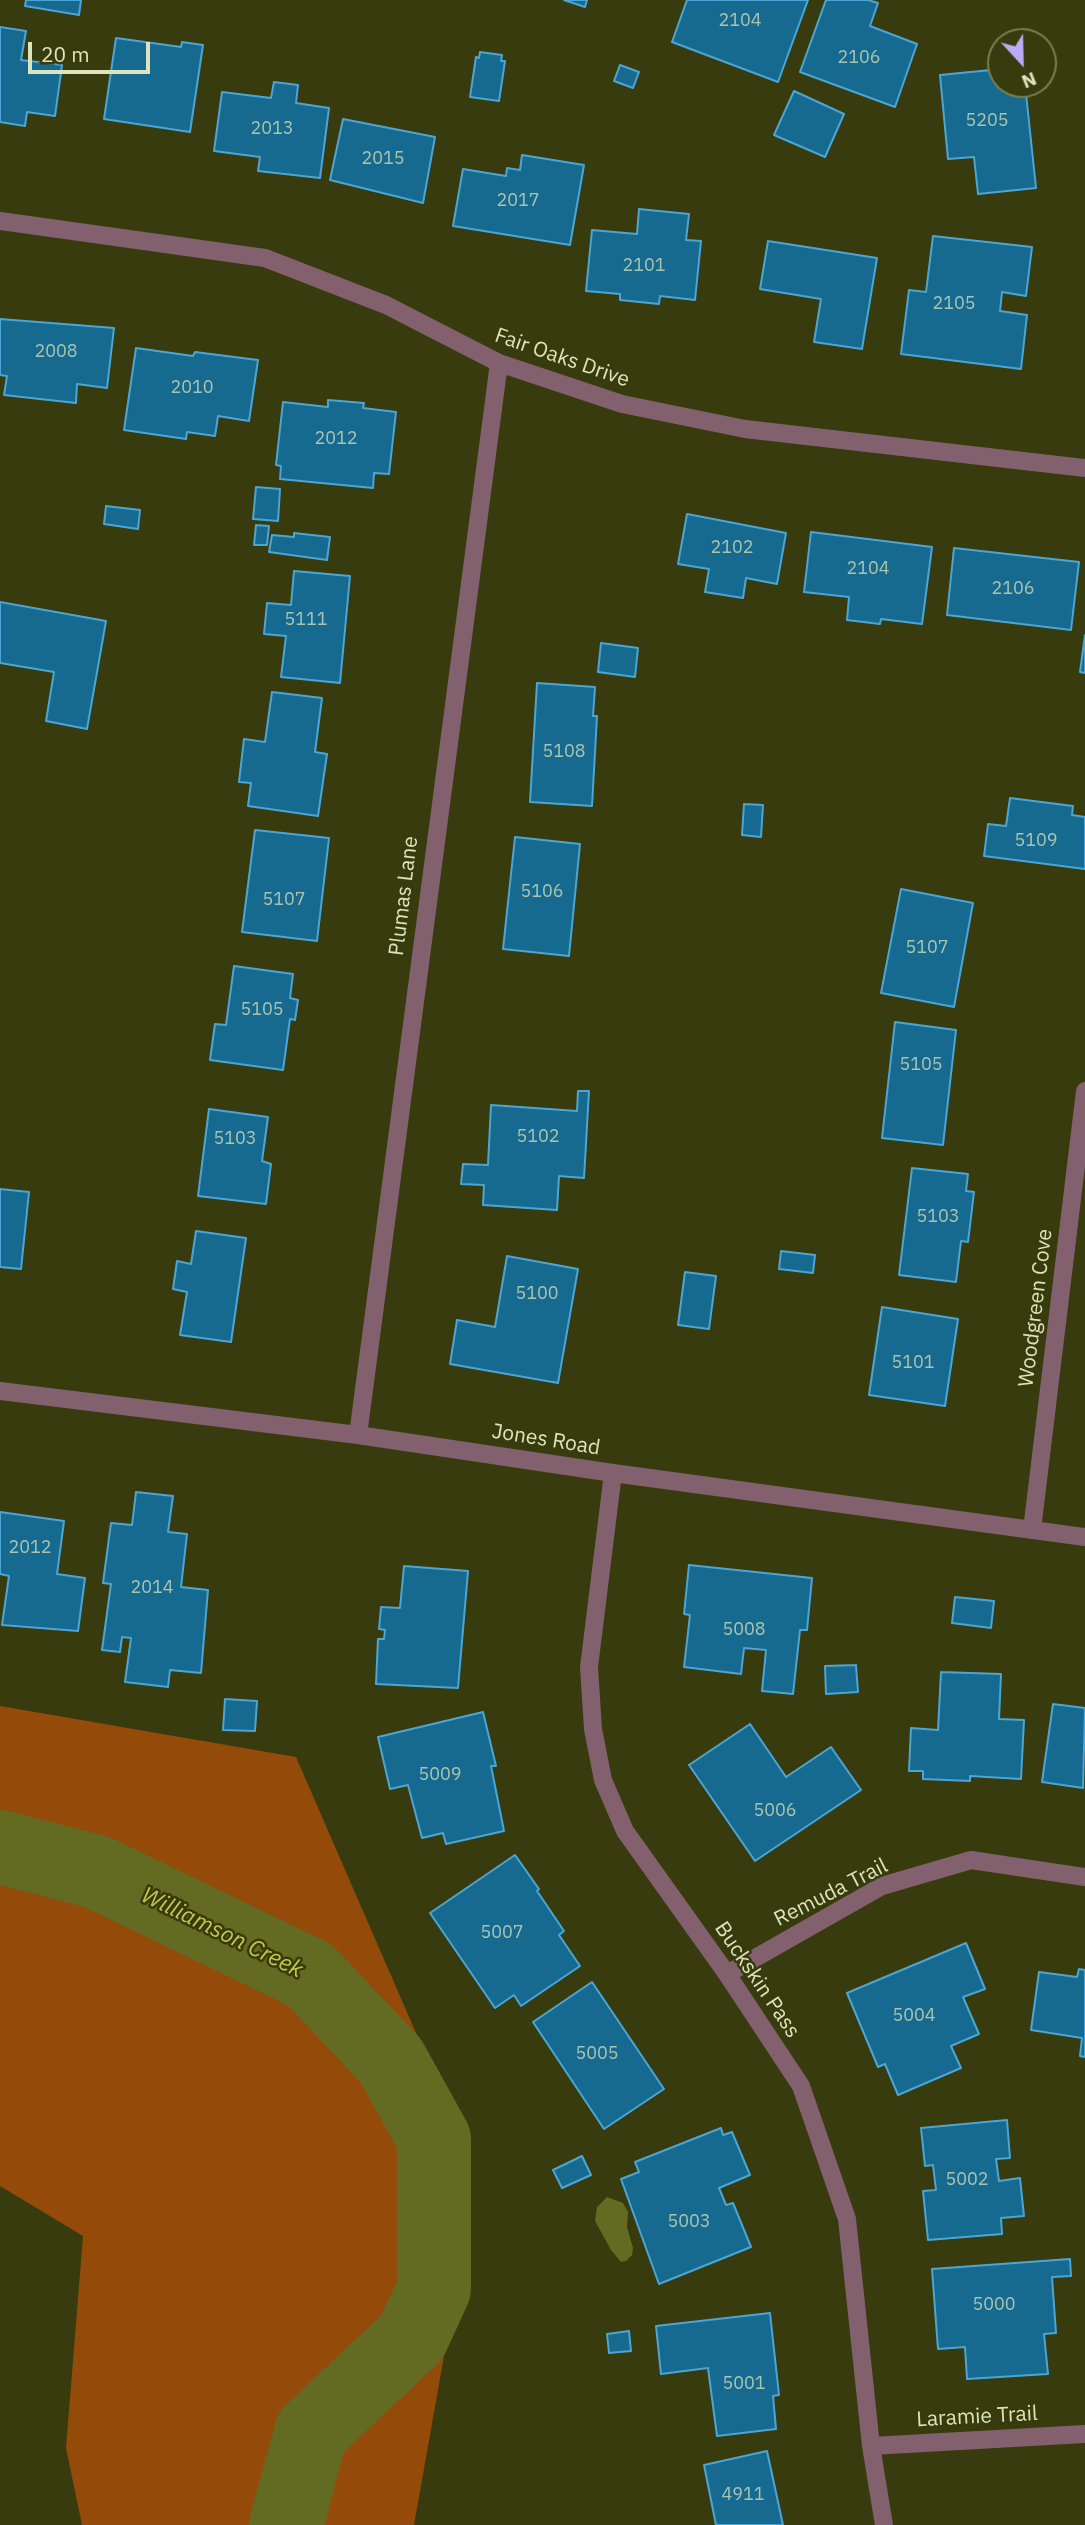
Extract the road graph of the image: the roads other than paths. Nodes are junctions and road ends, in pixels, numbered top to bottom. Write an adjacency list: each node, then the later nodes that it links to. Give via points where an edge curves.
1 (0, 221): 2 (street, Fair Oaks Drive, via 265,258 386,305)
2 (499, 363): 3 (street, Fair Oaks Drive, via 622,404 745,429); 6 (street, Plumas Lane)
3 (1085, 468)
4 (1085, 1091): 8 (street, Woodgreen Cove)
5 (0, 1391): 6 (street, Jones Road)
6 (358, 1435): 7 (street, Jones Road)
7 (613, 1473): 8 (street, Jones Road); 11 (street, Buckskin Pass, via 589,1667 593,1729 603,1780 625,1831)
8 (1032, 1530): 9 (street, Jones Road)
9 (1085, 1537)
10 (1085, 1877): 11 (street, Remuda Trail, via 971,1860 883,1886)
11 (727, 1975): 13 (street, Buckskin Pass, via 801,2086 847,2219)
12 (1085, 2434): 13 (street, Laramie Trail)
13 (871, 2446): 14 (street, Buckskin Pass)
14 (884, 2525)

